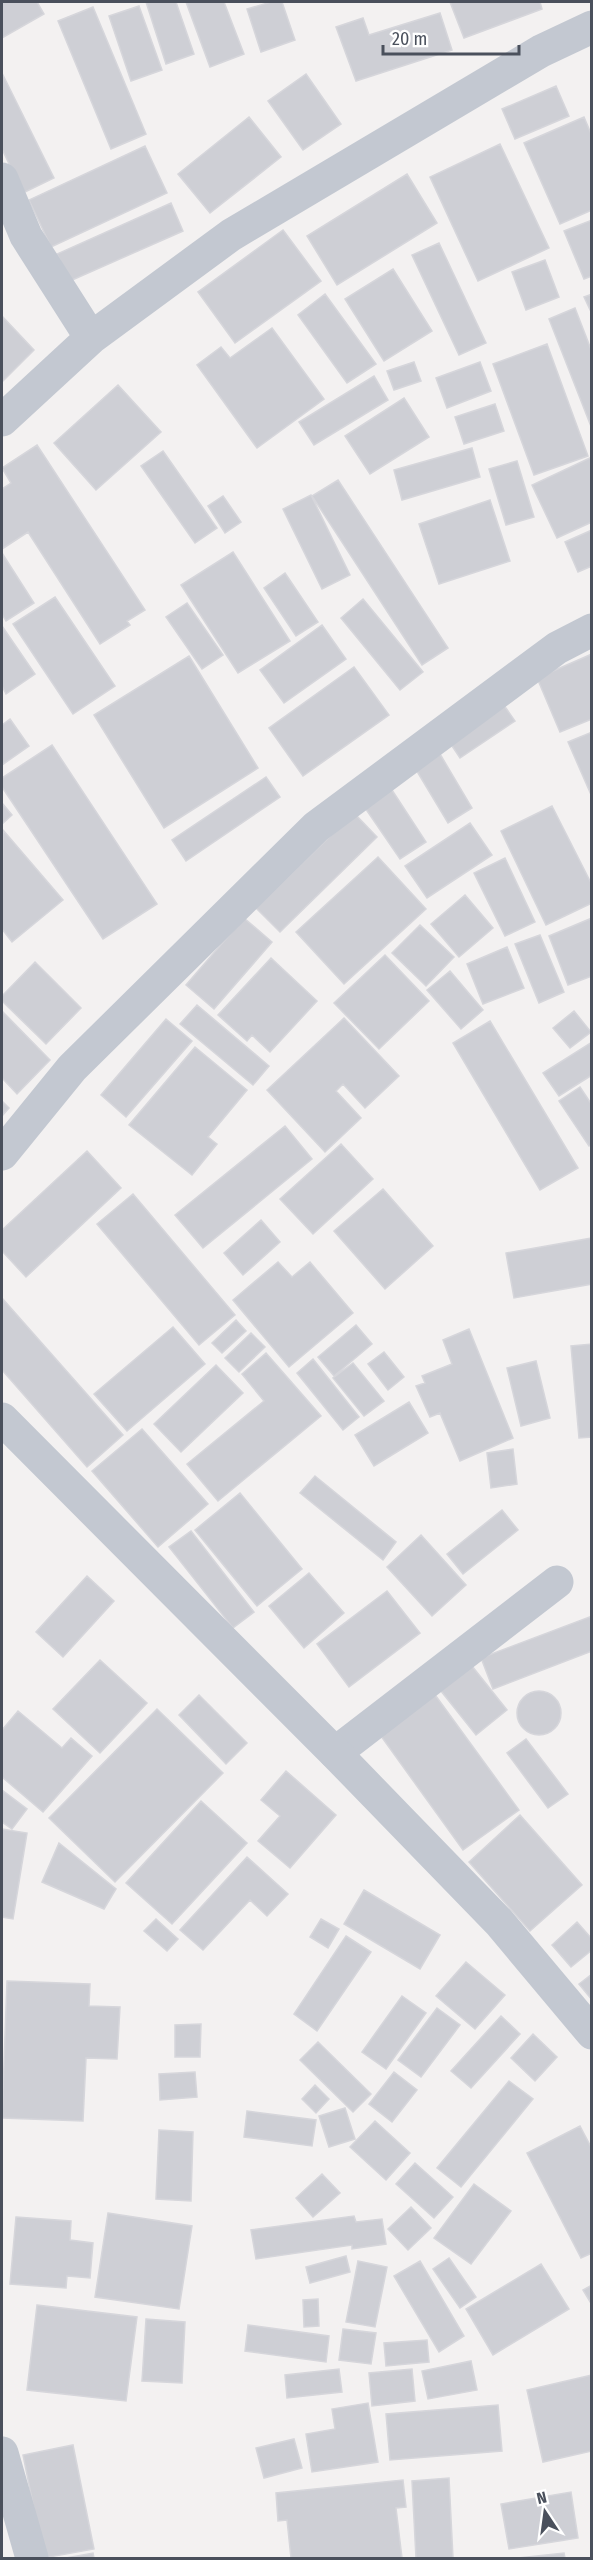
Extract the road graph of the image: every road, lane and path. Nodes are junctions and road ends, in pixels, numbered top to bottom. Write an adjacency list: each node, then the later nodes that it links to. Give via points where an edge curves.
1 (591, 27): 3 (street, via 541,51 231,235)
2 (2, 179): 3 (street, via 26,236)
3 (91, 338): 4 (street)
4 (2, 420)
5 (591, 630): 6 (street, via 557,648 316,827 72,1068)
6 (2, 1154)
7 (2, 1419): 9 (street)
8 (557, 1582): 9 (street)
9 (335, 1753): 10 (street, via 499,1922)
10 (591, 2033)
11 (2, 2453): 12 (street)
12 (32, 2559)

